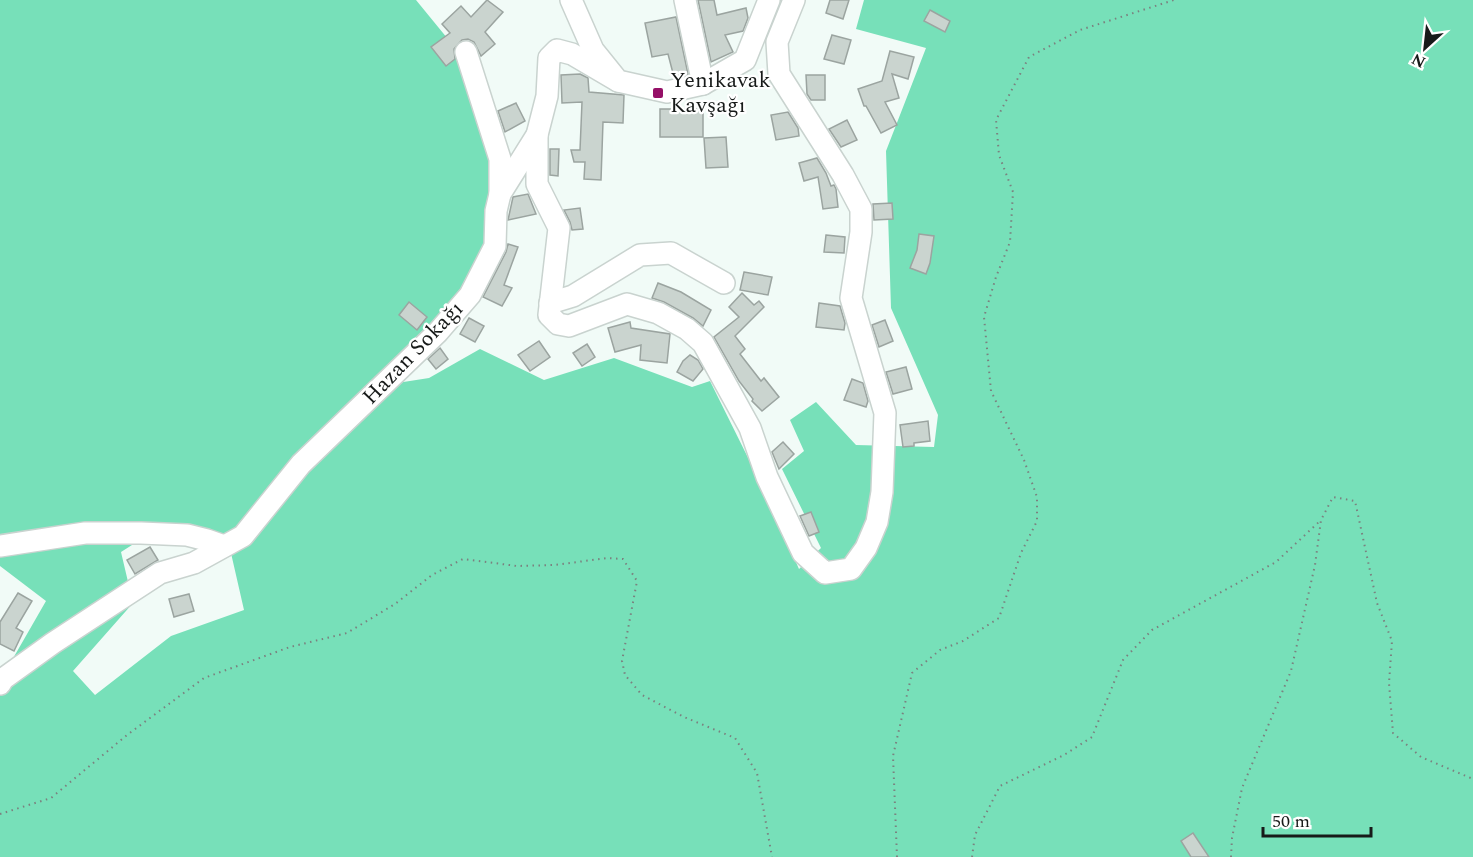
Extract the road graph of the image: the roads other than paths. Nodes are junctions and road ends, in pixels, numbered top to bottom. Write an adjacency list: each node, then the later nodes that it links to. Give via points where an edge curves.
1 (571, 0): 6 (street, via 593,50)
2 (685, 0): 7 (street)
3 (769, 0): 7 (street, via 745,60)
4 (794, 0): 11 (street, via 777,42 779,74 861,208 851,298 885,413 877,522 851,569 825,573 803,554 767,477 750,428 703,343 658,313 627,304 569,326 558,324 549,315)
5 (466, 52): 9 (street, via 500,159)
6 (618, 81): 7 (street, via 667,92); 8 (street, Hazan Sokağı, via 572,54 557,50 549,58 547,96)
7 (703, 84)
8 (537, 135): 9 (street, Hazan Sokağı); 11 (street, via 537,184 559,228)
9 (500, 194): 13 (street, Hazan Sokağı, via 495,246 470,295 438,332 301,464 243,536)
10 (724, 284): 11 (street, via 671,254 640,255 573,296)
11 (550, 303)
12 (0, 546): 13 (street, via 85,533 187,535)
13 (224, 546): 14 (street, Hazan Sokağı, via 194,563 160,573)
14 (1, 680)

